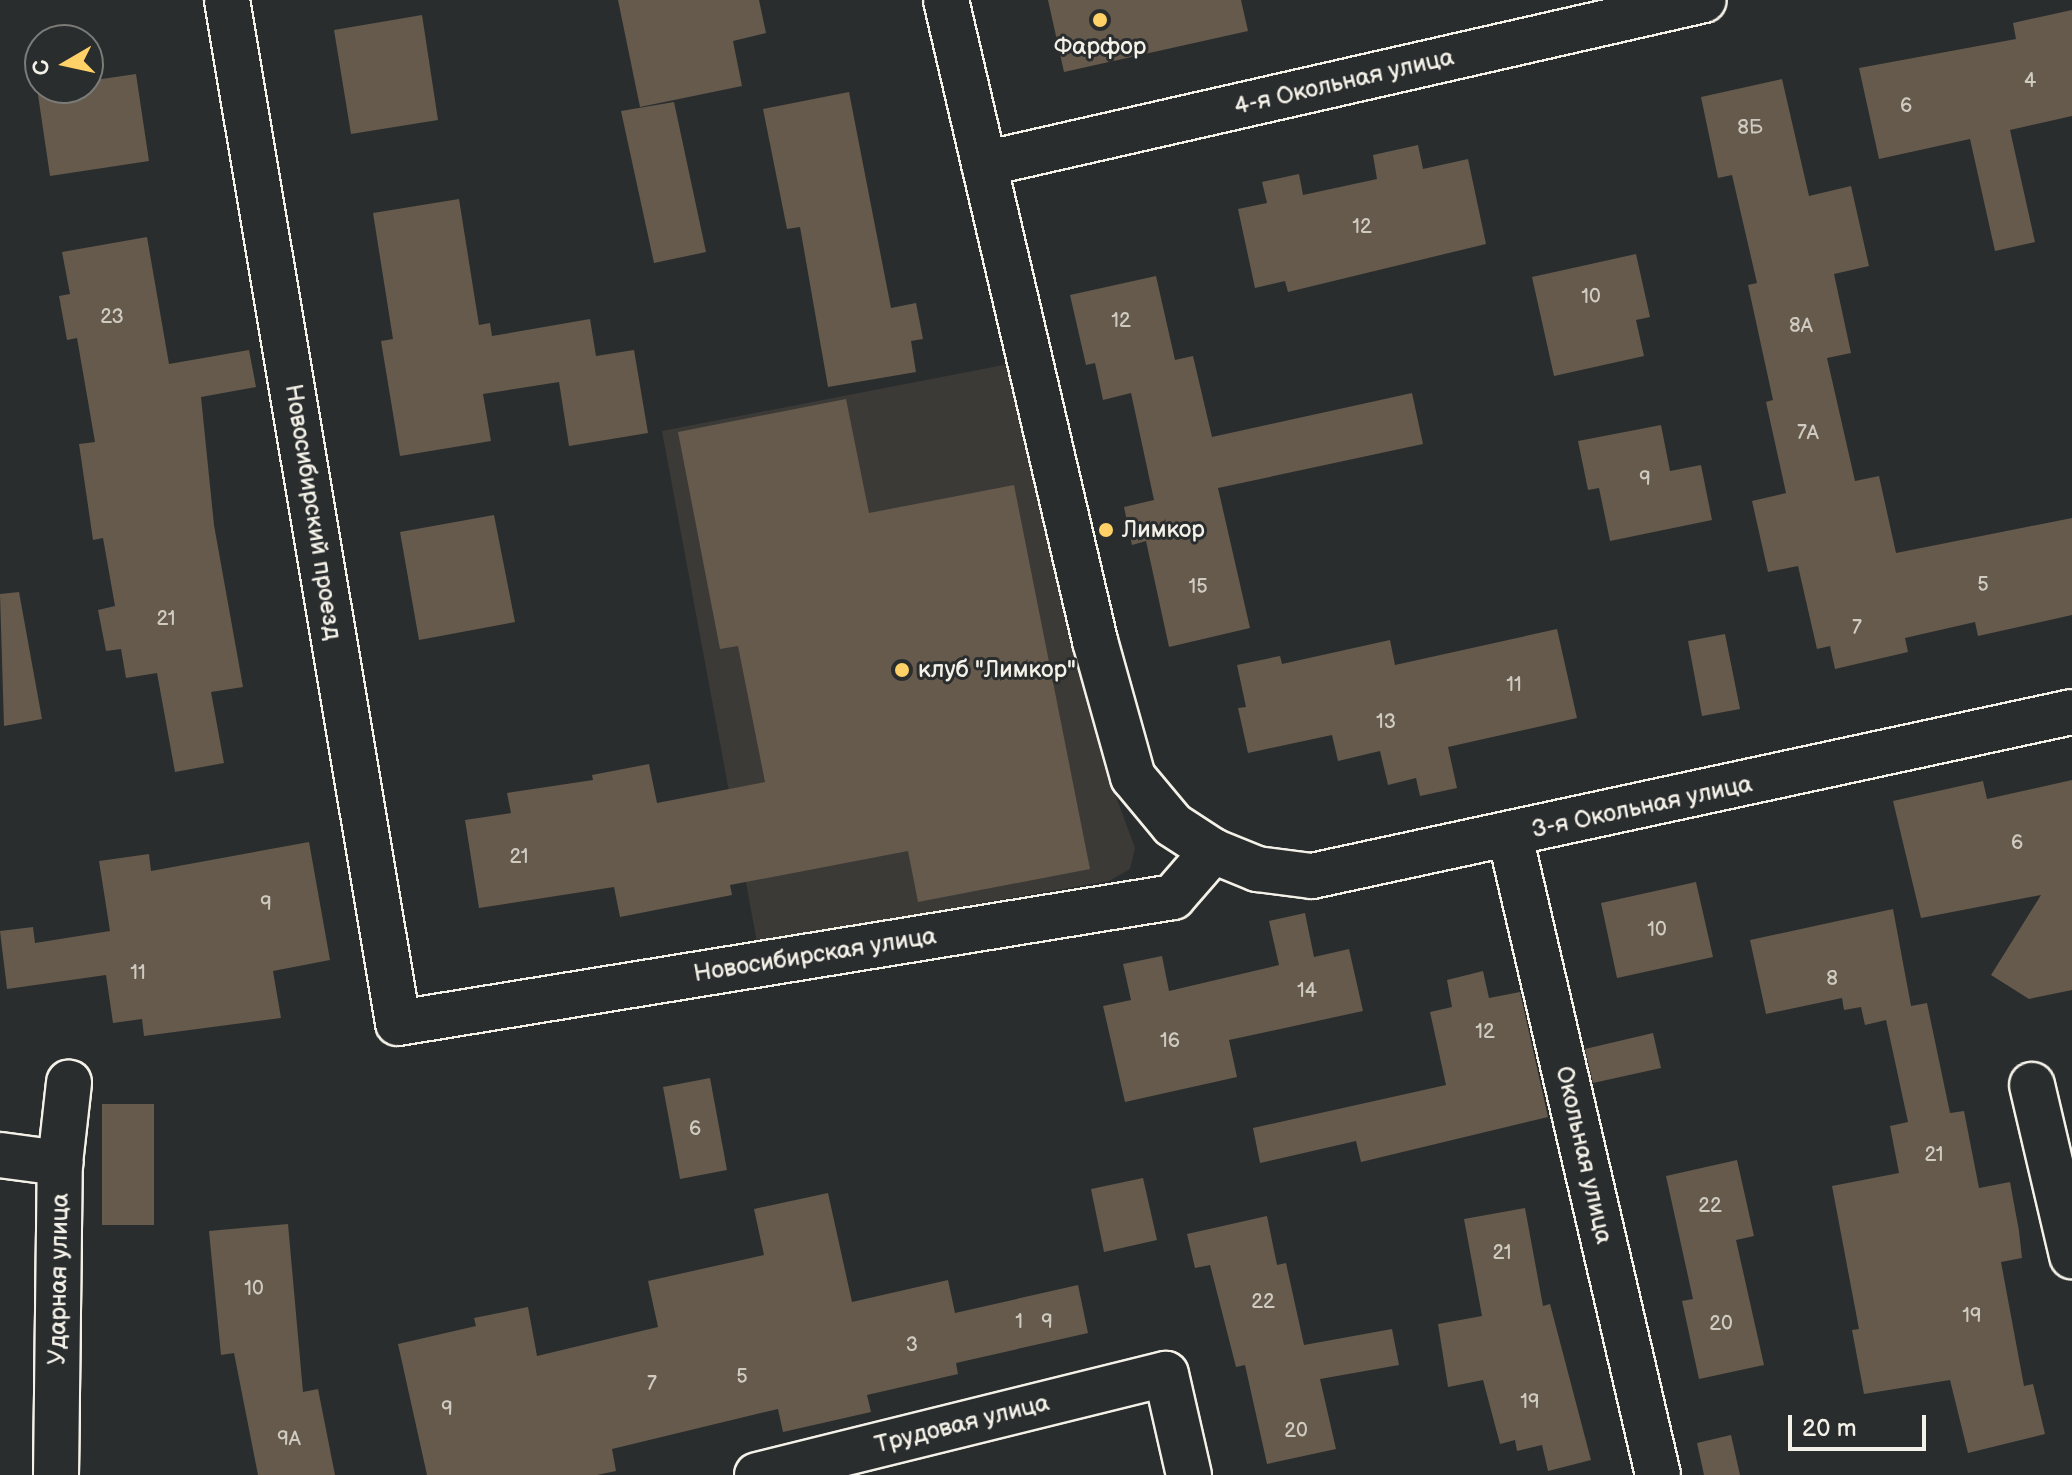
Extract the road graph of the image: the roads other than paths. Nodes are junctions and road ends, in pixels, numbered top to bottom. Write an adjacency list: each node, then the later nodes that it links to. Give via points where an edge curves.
1 (227, 0): 8 (street, Новосибирский проезд)
2 (946, 0): 4 (street, 3-я Окольная улица)
3 (1704, 0): 4 (street, 4-я Окольная улица)
4 (984, 164): 7 (street, 3-я Окольная улица, via 1095,641 1133,777 1173,825)
5 (2072, 712): 6 (street, 3-я Окольная улица)
6 (1510, 836): 7 (street, 3-я Окольная улица, via 1312,876 1257,869); 17 (street, Окольная улица)
7 (1213, 851): 8 (street, Новосибирская улица, via 1173,897)
8 (398, 1023)
9 (69, 1083): 12 (street, Ударная улица)
10 (2032, 1085): 13 (street)
11 (0, 1155): 12 (street)
12 (60, 1163): 14 (street, Ударная улица)
13 (2072, 1256)
14 (56, 1475)
15 (757, 1475): 16 (street, Трудовая улица, via 1166,1374)
16 (1189, 1475)
17 (1658, 1475)

